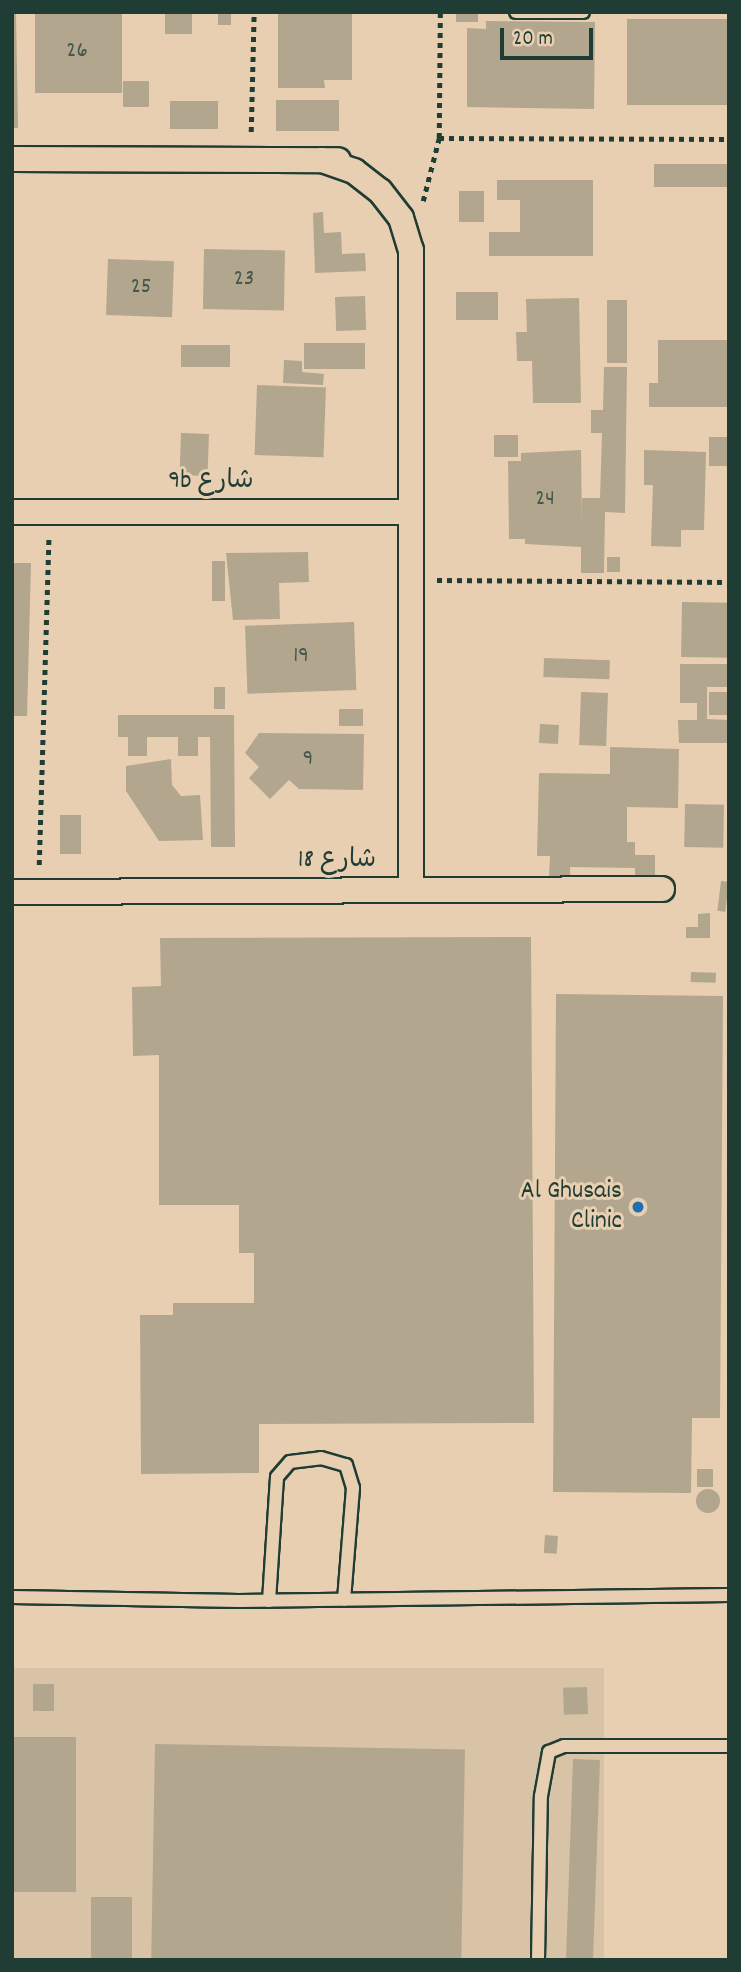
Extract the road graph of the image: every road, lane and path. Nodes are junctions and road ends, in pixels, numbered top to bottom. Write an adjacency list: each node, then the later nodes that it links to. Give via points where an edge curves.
1 (254, 12): 7 (path)
2 (440, 12): 5 (path)
3 (516, 12): 4 (lane)
4 (583, 12)
5 (439, 138): 6 (path); 12 (path, via 433,175)
6 (729, 139)
7 (251, 157): 8 (street); 10 (street)
8 (56, 158): 9 (street); 11 (street)
9 (12, 159)
10 (322, 160): 12 (street, via 356,163 382,174 402,191); 13 (street, via 368,180 391,203 407,233)
11 (12, 170)
12 (414, 220): 13 (street)
13 (413, 267): 16 (street)
14 (12, 512): 15 (street, 9b شارع)
15 (50, 512): 16 (street, 9b شارع); 22 (path)
16 (411, 512): 17 (street)
17 (412, 580): 18 (path); 20 (street)
18 (729, 582)
19 (662, 889): 20 (street, شارع 18)
20 (411, 890): 22 (street, شارع 18)
21 (12, 892): 22 (street, شارع 18)
22 (38, 892)
23 (729, 1595): 25 (lane)
24 (12, 1597): 26 (lane)
25 (344, 1600): 26 (lane); 26 (lane, via 353,1488 346,1465 321,1458 289,1462 277,1477)
26 (269, 1601)
27 (729, 1746): 28 (lane, via 556,1747 544,1759)
28 (538, 1960)

